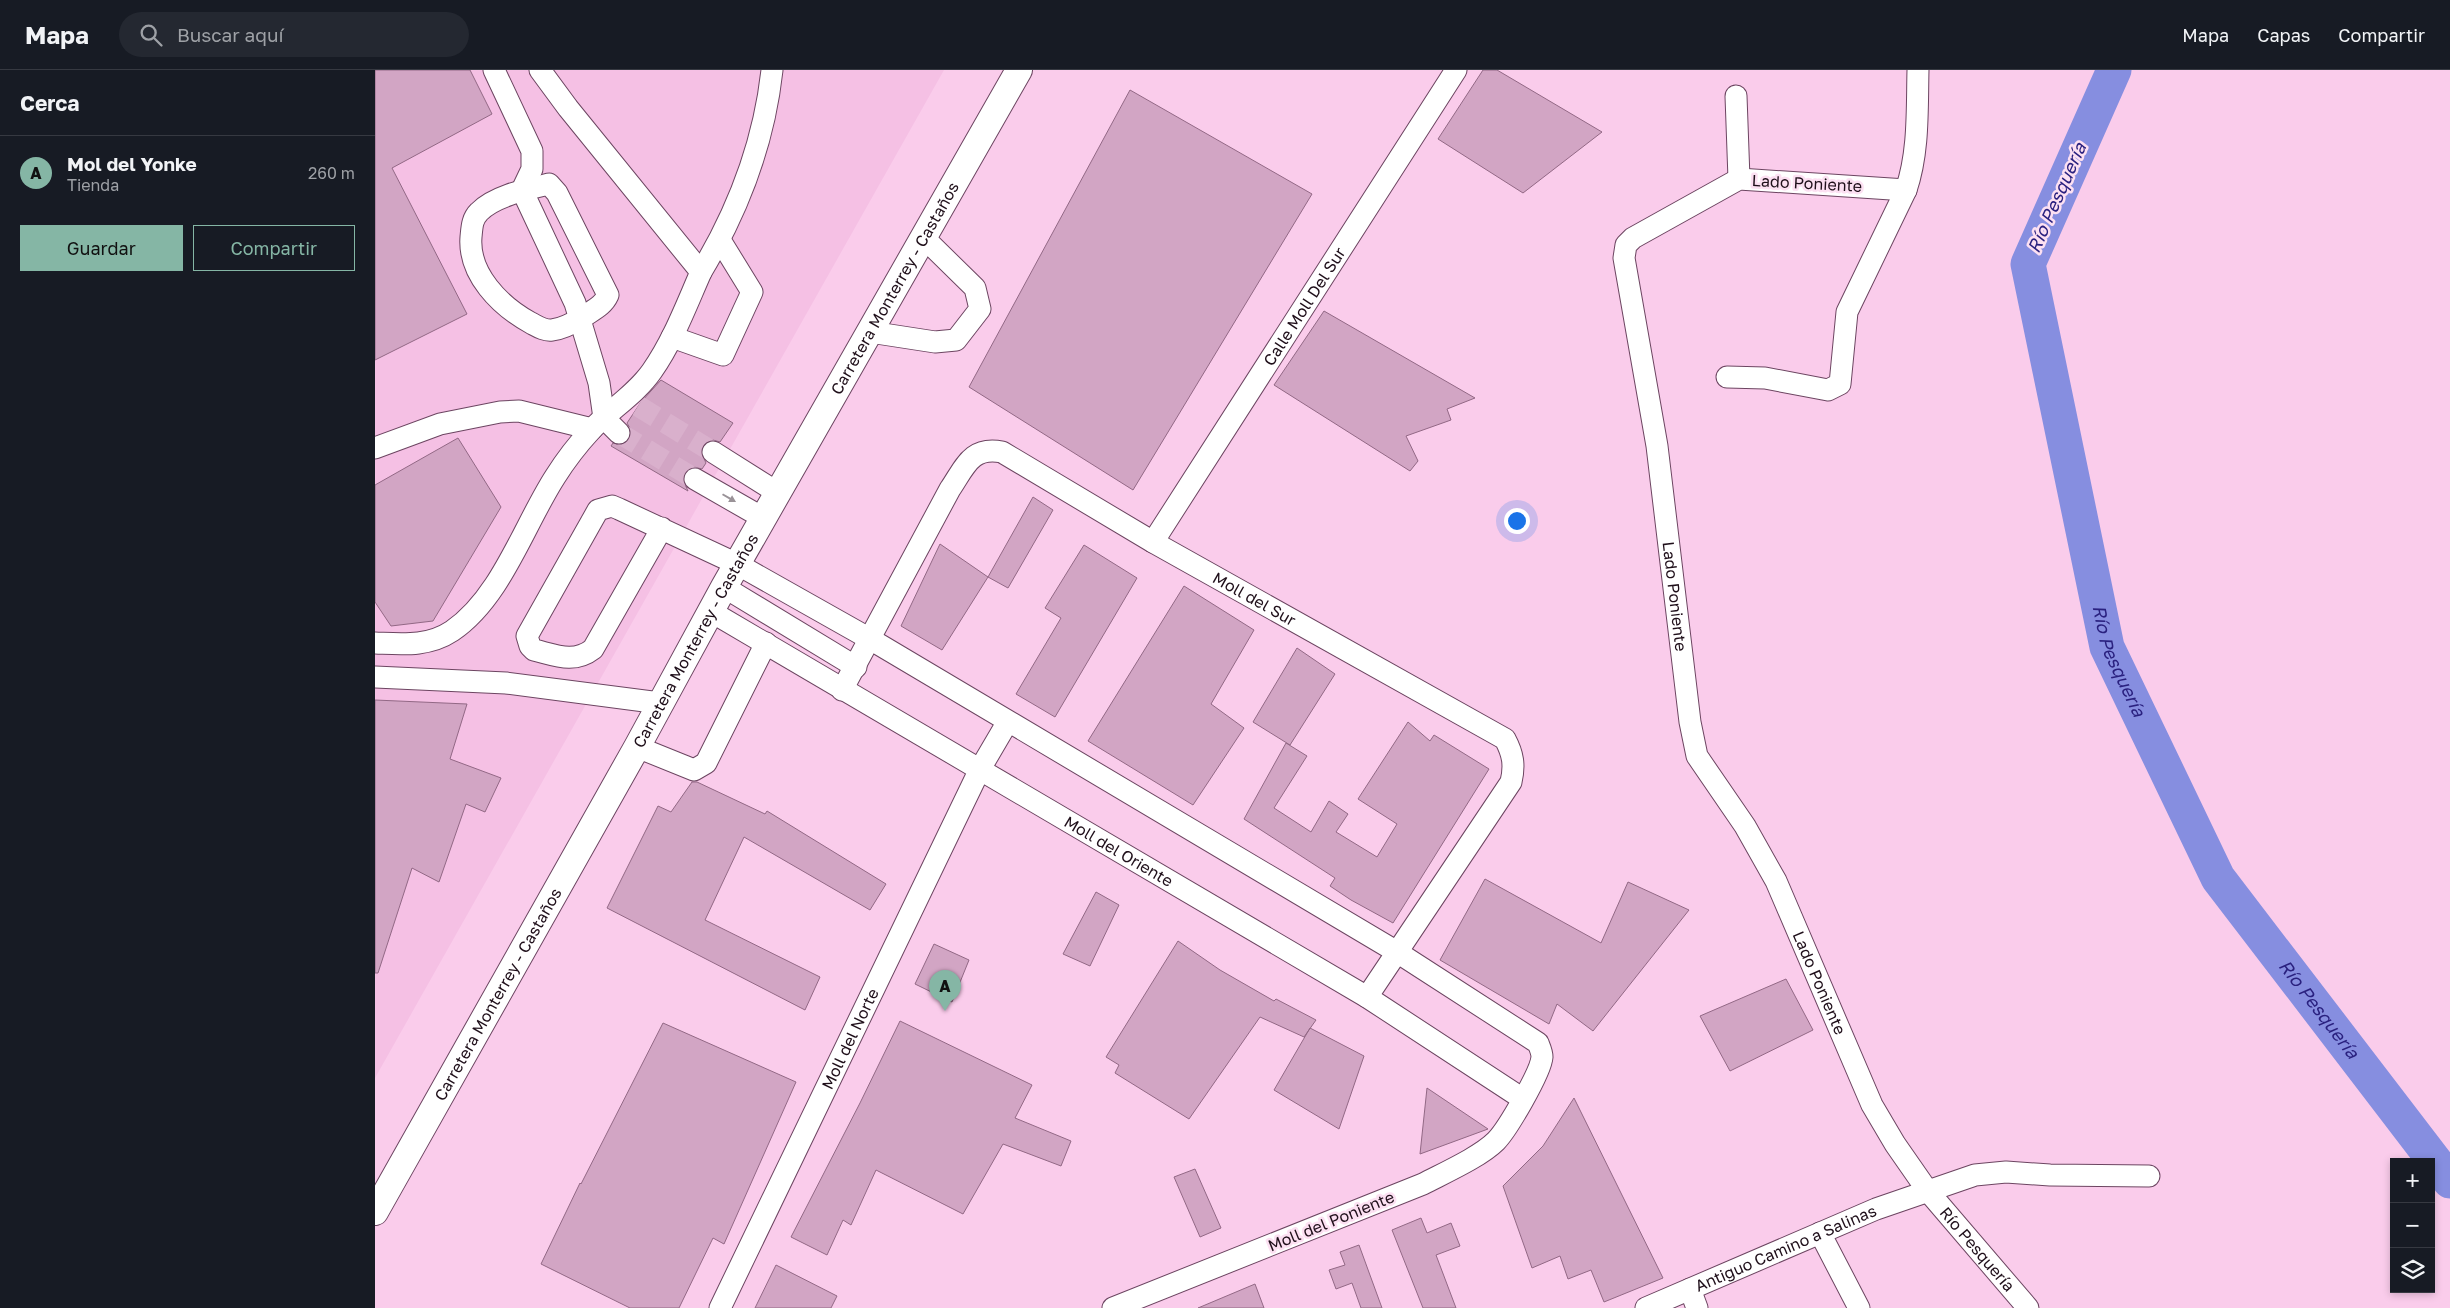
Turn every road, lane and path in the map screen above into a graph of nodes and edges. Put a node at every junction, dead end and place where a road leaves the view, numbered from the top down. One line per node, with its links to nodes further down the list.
1 (494, 70): 9 (street)
2 (540, 70): 13 (street)
3 (772, 70): 12 (street)
4 (1019, 70): 11 (main road, Carretera Monterrey - Castaños)
5 (1456, 70): 28 (street, Calle Moll Del Sur)
6 (1918, 70): 10 (street)
7 (1736, 96): 8 (street)
8 (1739, 179): 10 (street, Lado Poniente); 46 (street, Lado Poniente)
9 (523, 190): 14 (street); 14 (street); 14 (street)
10 (1906, 190): 17 (street)
11 (923, 237): 15 (main road, Carretera Monterrey - Castaños); 15 (street)
12 (720, 240): 13 (street); 16 (street)
13 (701, 272): 16 (street)
14 (579, 319): 18 (street)
15 (870, 332): 25 (main road, Carretera Monterrey - Castaños)
16 (672, 337): 19 (street)
17 (1727, 377)
18 (599, 383): 19 (street); 20 (street)
19 (633, 403): 20 (street)
20 (598, 424): 21 (street); 22 (street); 33 (street)
21 (619, 434)
22 (375, 448)
23 (713, 452): 25 (street)
24 (695, 479): 26 (street, one-way to 26)
25 (778, 493): 26 (main road, Carretera Monterrey - Castaños)
26 (763, 518): 29 (main road, Carretera Monterrey - Castaños)
27 (661, 528): 27 (street, Moll del Poniente); 29 (street, Moll del Poniente)
28 (1153, 542): 32 (street, Moll del Sur); 42 (street, Moll del Sur)
29 (737, 564): 30 (main road, Carretera Monterrey - Castaños); 32 (street, Moll del Poniente)
30 (724, 587): 31 (main road, Carretera Monterrey - Castaños); 35 (street)
31 (710, 611): 34 (street, Moll del Oriente); 38 (main road, Carretera Monterrey - Castaños)
32 (870, 639): 35 (street, Moll del Sur); 39 (street, Moll del Poniente)
33 (375, 643)
34 (765, 643): 37 (street, Moll del Oriente); 40 (street)
35 (855, 667): 37 (street, Moll del Sur)
36 (375, 677): 38 (street)
37 (842, 690): 41 (street, Moll del Oriente)
38 (660, 703): 40 (main road, Carretera Monterrey - Castaños)
39 (1007, 722): 41 (street, Moll del Norte); 42 (street, Moll del Poniente)
40 (637, 747): 47 (main road, Carretera Monterrey - Castaños)
41 (980, 769): 43 (street, Moll del Oriente); 50 (street, Moll del Norte)
42 (1397, 952): 43 (street, Moll del Sur); 44 (street, Moll del Poniente)
43 (1367, 997): 44 (street, Moll del Oriente)
44 (1523, 1099): 51 (street, Moll del Poniente)
45 (2149, 1176): 46 (street, Antiguo Camino a Salinas)
46 (1927, 1190): 48 (street, Antiguo Camino a Salinas); 54 (street, Río Pesquería)
47 (375, 1212)
48 (1820, 1233): 49 (street, Antiguo Camino a Salinas); 53 (street)
49 (1694, 1299): 52 (street, Antiguo Camino a Salinas)
50 (720, 1308)
51 (1113, 1308)
52 (1646, 1308)
53 (1859, 1308)
54 (2028, 1308)

